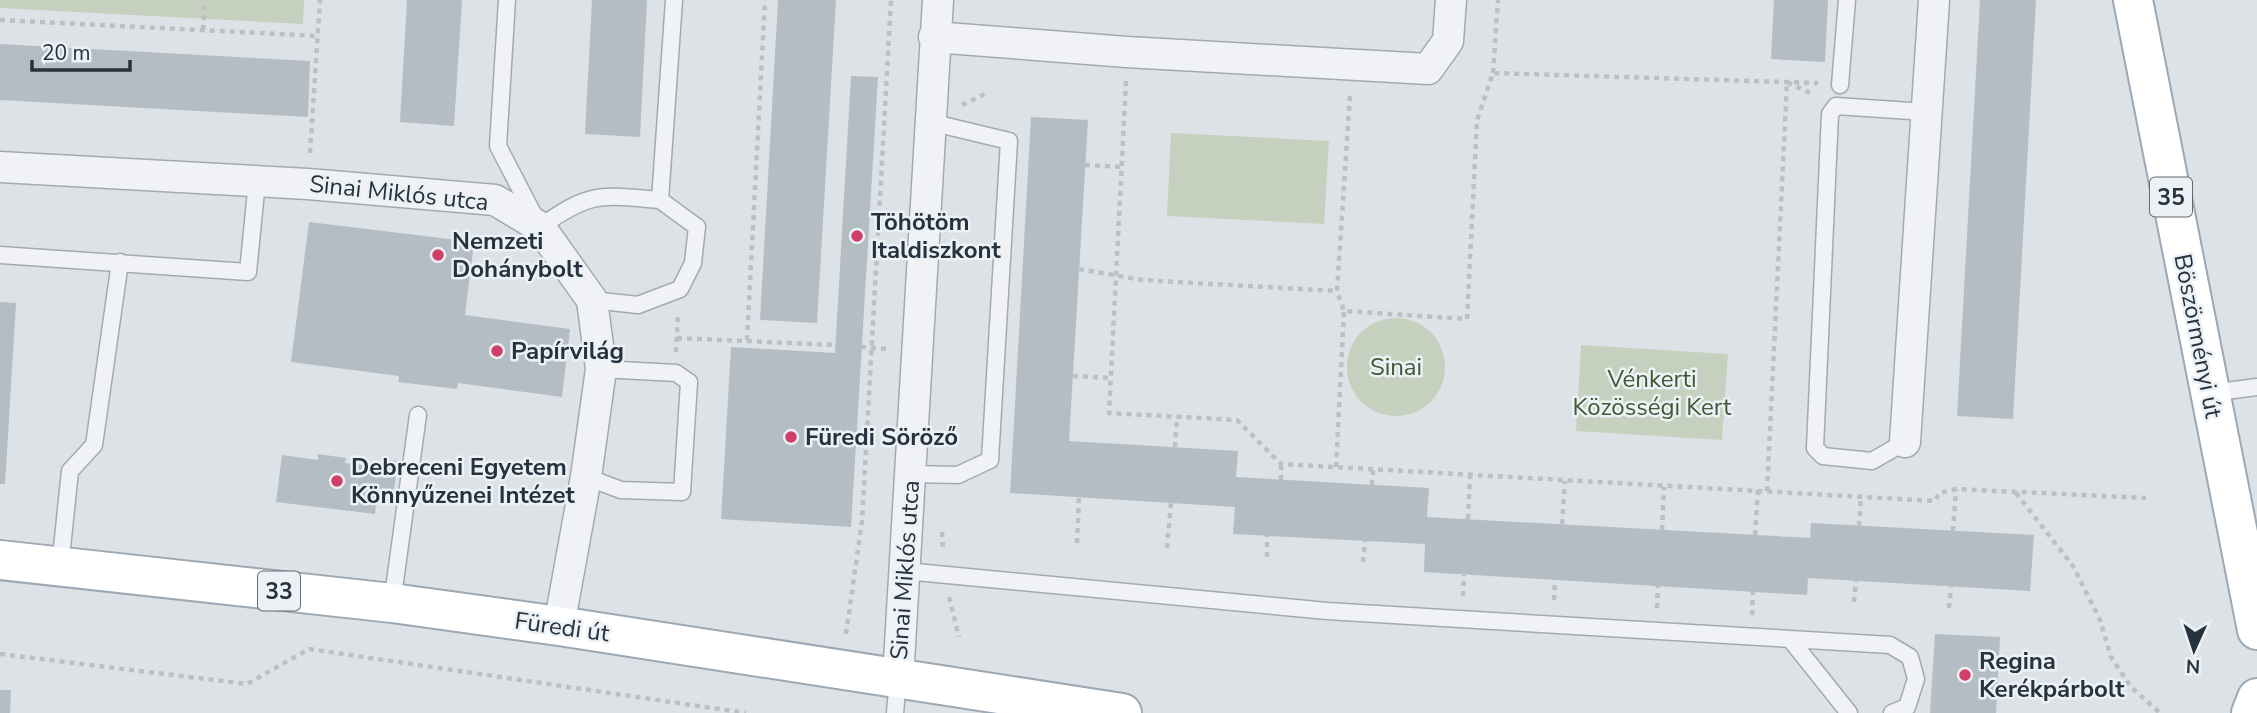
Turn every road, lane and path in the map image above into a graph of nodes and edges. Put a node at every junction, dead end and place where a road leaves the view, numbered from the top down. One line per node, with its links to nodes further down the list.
1 (205, 0): 14 (path)
2 (320, 0): 15 (path)
3 (507, 0): 32 (lane)
4 (674, 0): 31 (lane)
5 (765, 0): 42 (path)
6 (891, 0): 100 (path)
7 (938, 0): 16 (street, Sinai Miklós utca)
8 (1451, 0): 17 (street)
9 (1498, 0): 18 (path)
10 (1847, 0): 21 (lane)
11 (1934, 0): 23 (street)
12 (2133, 0): 49 (main road, Böszörményi út / 35)
13 (0, 20): 14 (path)
14 (203, 30): 15 (path)
15 (317, 36): 30 (path)
16 (934, 37): 17 (street); 25 (street, Sinai Miklós utca)
17 (1127, 52): 28 (path)
18 (1493, 72): 19 (path); 40 (path)
19 (1787, 82): 20 (path); 22 (path); 66 (path)
20 (1813, 83)
21 (1840, 85)
22 (1836, 106): 23 (lane); 52 (lane)
23 (1926, 111): 52 (street)
24 (1349, 112): 38 (path)
25 (930, 122): 57 (street, Sinai Miklós utca); 57 (lane)
26 (1085, 165): 28 (path)
27 (0, 167): 29 (street, Sinai Miklós utca)
28 (1122, 167): 36 (path)
29 (257, 181): 30 (street, Sinai Miklós utca); 34 (lane)
30 (308, 184): 32 (street, Sinai Miklós utca)
31 (660, 200): 32 (lane); 37 (lane)
32 (540, 226): 39 (street, Sinai Miklós utca)
33 (0, 255): 34 (lane)
34 (120, 262): 85 (lane)
35 (1079, 270): 36 (path)
36 (1117, 274): 38 (path); 47 (path)
37 (680, 289): 39 (lane); 41 (path)
38 (1337, 291): 40 (path)
39 (592, 300): 44 (street, Sinai Miklós utca)
40 (1344, 310): 55 (path)
41 (677, 338): 42 (path); 45 (path)
42 (747, 340): 43 (path)
43 (835, 345)
44 (601, 369): 45 (lane); 59 (street, Sinai Miklós utca)
45 (676, 373): 59 (lane)
46 (1073, 376): 47 (path)
47 (1111, 378): 51 (path)
48 (2257, 387): 49 (lane)
49 (2208, 393): 102 (main road, Böszörményi út / 35)
50 (418, 415): 95 (lane)
51 (1177, 416): 53 (path); 54 (path)
52 (1905, 442)
53 (1175, 447)
54 (1281, 464): 55 (path); 60 (path)
55 (1336, 467): 56 (path)
56 (1373, 470): 58 (path); 62 (path)
57 (911, 474): 86 (street, Sinai Miklós utca)
58 (1470, 476): 61 (path); 72 (path)
59 (586, 477): 101 (street, Sinai Miklós utca)
60 (1280, 480)
61 (1566, 481): 63 (path); 73 (path)
62 (1372, 485)
63 (1664, 487): 64 (path); 75 (path)
64 (1758, 489): 66 (path); 77 (path)
65 (1956, 489): 67 (path); 68 (path); 76 (path)
66 (1767, 491): 68 (path)
67 (2016, 492): 70 (path); 111 (path)
68 (1861, 496): 74 (path)
69 (1079, 497): 80 (path)
70 (2146, 498)
71 (1171, 503): 81 (path)
72 (1468, 519)
73 (1562, 524)
74 (1859, 526)
75 (1662, 530)
76 (1953, 531)
77 (1755, 535)
78 (1267, 536): 82 (path)
79 (1365, 541): 84 (path)
80 (1077, 543)
81 (1167, 548)
82 (1266, 557)
83 (0, 559): 85 (main road, Füredi út / 33)
84 (1363, 562)
85 (60, 567): 95 (main road, Füredi út / 33)
86 (905, 571): 103 (lane); 105 (street, Sinai Miklós utca)
87 (1464, 575): 93 (path)
88 (1556, 580): 96 (path)
89 (1856, 581): 94 (path)
90 (1658, 586): 98 (path)
91 (1951, 587): 97 (path)
92 (1753, 591): 99 (path)
93 (1462, 600)
94 (1854, 602)
95 (392, 603): 101 (main road, Füredi út / 33)
96 (1553, 605)
97 (1950, 608)
98 (1657, 612)
99 (1752, 619)
100 (848, 620)
101 (559, 626): 105 (main road, Füredi út / 33)
102 (2257, 630)
103 (1790, 639): 109 (lane); 110 (lane)
104 (0, 654): 107 (path)
105 (897, 696): 108 (main road, Füredi út / 33)
106 (2257, 698): 112 (main road)
107 (746, 713)
108 (1122, 713)
109 (1849, 713)
110 (1892, 713)
111 (2160, 713)
112 (2251, 713)

